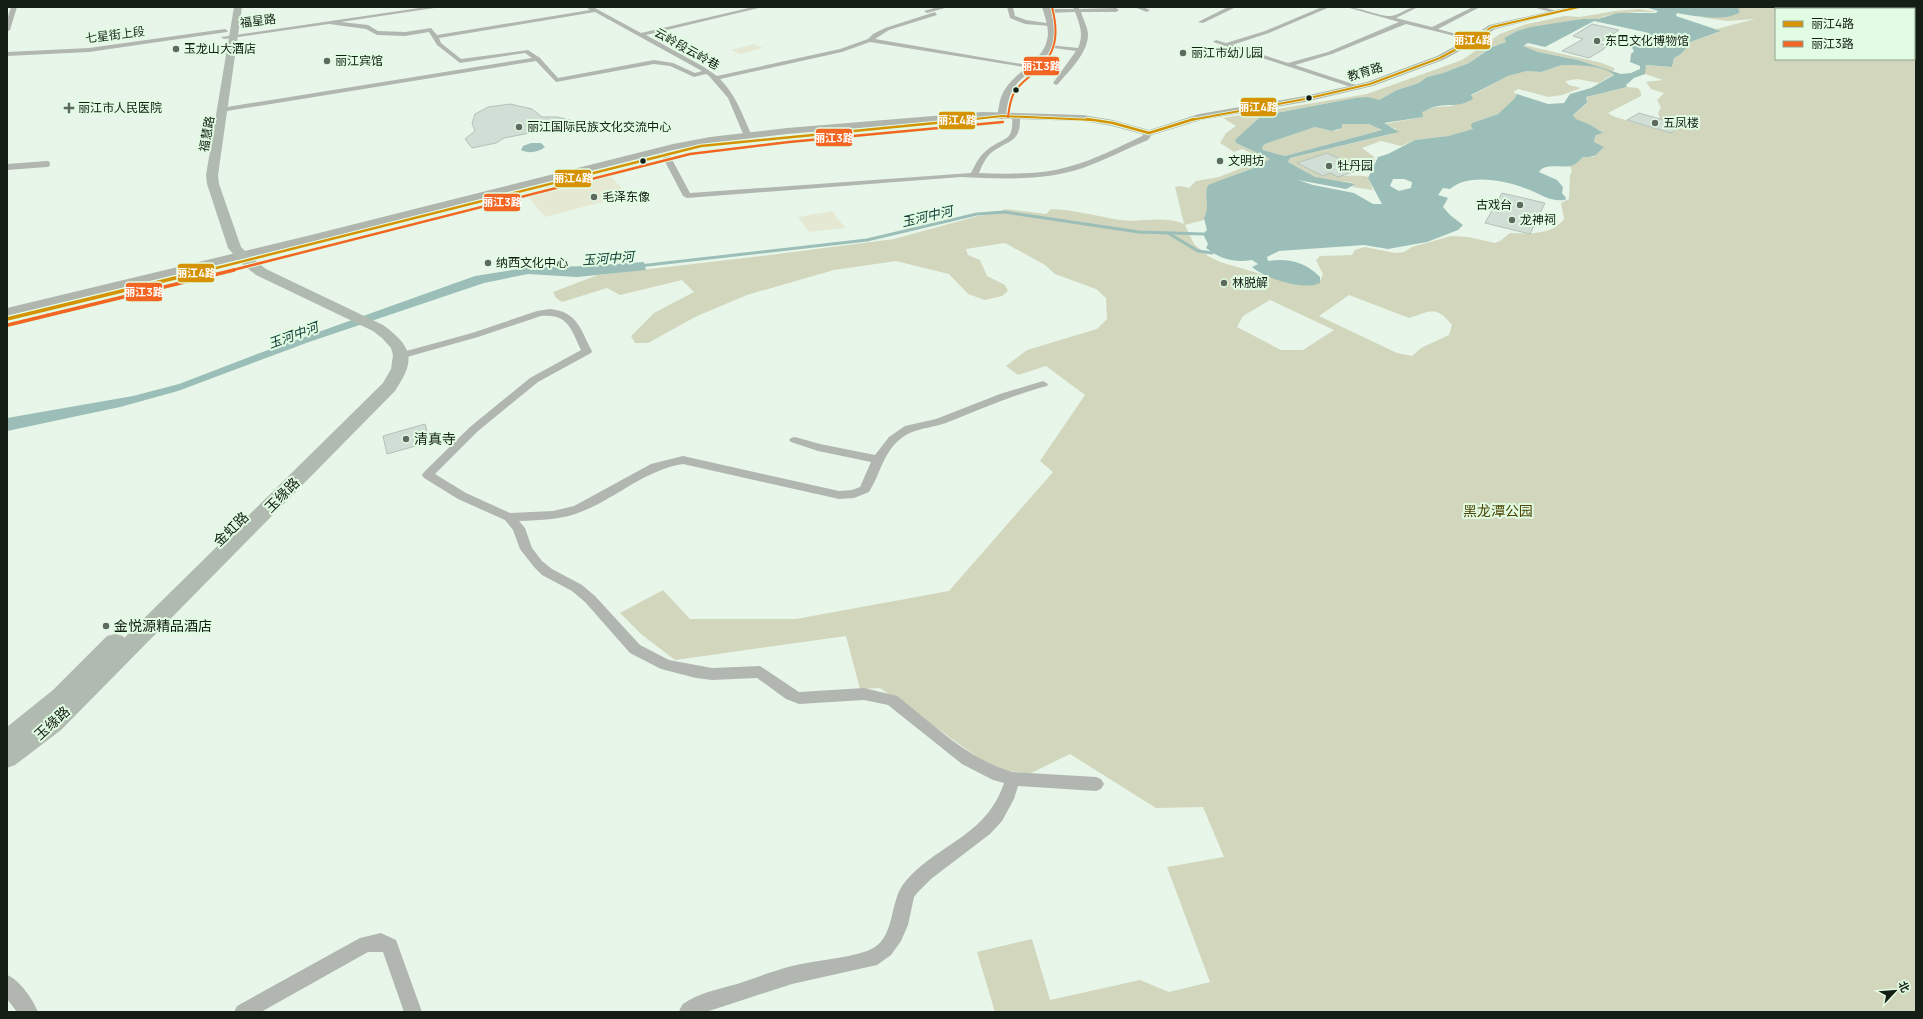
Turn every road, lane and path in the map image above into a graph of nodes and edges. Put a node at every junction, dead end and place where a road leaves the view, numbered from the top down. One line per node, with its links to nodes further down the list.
1 (14, 7): 31 (street)
2 (230, 7): 32 (main road, 福慧路)
3 (238, 7): 32 (main road, 福慧路)
4 (422, 7): 32 (street, 福星路)
5 (438, 7): 28 (street, 福星路)
6 (760, 7): 33 (street)
7 (946, 7): 35 (street)
8 (1010, 7): 29 (street)
9 (1137, 7): 22 (street)
10 (1234, 7): 27 (street)
11 (1327, 7): 38 (street)
12 (1349, 7): 23 (street)
13 (1377, 7): 23 (street)
14 (1415, 7): 25 (street)
15 (1477, 7): 30 (street)
16 (1536, 7): 24 (street)
17 (1579, 7): 24 (main road, 教育路)
18 (591, 9): 33 (street, 云岭段云岭巷); 34 (street)
19 (1046, 9): 20 (street); 29 (street)
20 (1077, 9): 21 (street); 40 (street)
21 (1116, 10)
22 (1147, 10)
23 (1368, 12): 25 (street)
24 (1557, 12): 36 (main road, 教育路)
25 (1392, 18): 26 (street)
26 (1403, 21): 30 (street); 43 (street)
27 (1201, 22)
28 (331, 23): 32 (street, 福星路); 34 (street)
29 (1050, 24): 39 (street)
30 (1433, 29): 36 (street)
31 (7, 30)
32 (228, 34): 41 (street, 七星街上段); 49 (main road, 福慧路); 58 (main road, 福慧路)
33 (639, 35): 45 (street, 云岭段云岭巷)
34 (435, 37): 42 (street)
35 (870, 40): 44 (street); 46 (street)
36 (1474, 40): 48 (main road, 教育路)
37 (1216, 42): 38 (street)
38 (1227, 46): 43 (street)
39 (1049, 47): 40 (street); 44 (street)
40 (1080, 50): 47 (street)
41 (7, 54)
42 (538, 59): 45 (street); 49 (street)
43 (1288, 64): 48 (street)
44 (1030, 66): 50 (street)
45 (708, 72): 46 (street, 云岭段云岭巷)
46 (716, 78): 53 (street, 云岭段云岭巷)
47 (1056, 83)
48 (1357, 87): 52 (main road, 教育路)
49 (221, 110): 59 (main road, 福慧路)
50 (1002, 116): 51 (main road); 53 (main road); 54 (main road)
51 (1016, 116): 52 (main road); 57 (street)
52 (1149, 133): 57 (street)
53 (748, 136): 59 (main road)
54 (665, 154): 57 (street); 59 (main road)
55 (47, 164): 56 (street)
56 (7, 166)
57 (974, 176)
58 (209, 208)
59 (234, 258): 60 (main road); 61 (main road); 62 (main road, 金虹路)
60 (7, 312)
61 (7, 319)
62 (381, 336): 63 (main road); 68 (main road, 金虹路)
63 (403, 355): 67 (street); 69 (main road, 玉缘路)
64 (1043, 384): 66 (street)
65 (795, 440): 66 (street)
66 (876, 459): 67 (street)
67 (509, 517): 70 (street)
68 (7, 741)
69 (7, 758)
70 (1013, 779): 71 (street); 76 (street)
71 (1096, 784)
72 (7, 984): 73 (street)
73 (29, 1012)
74 (243, 1012): 75 (street)
75 (413, 1012)
76 (688, 1012)

